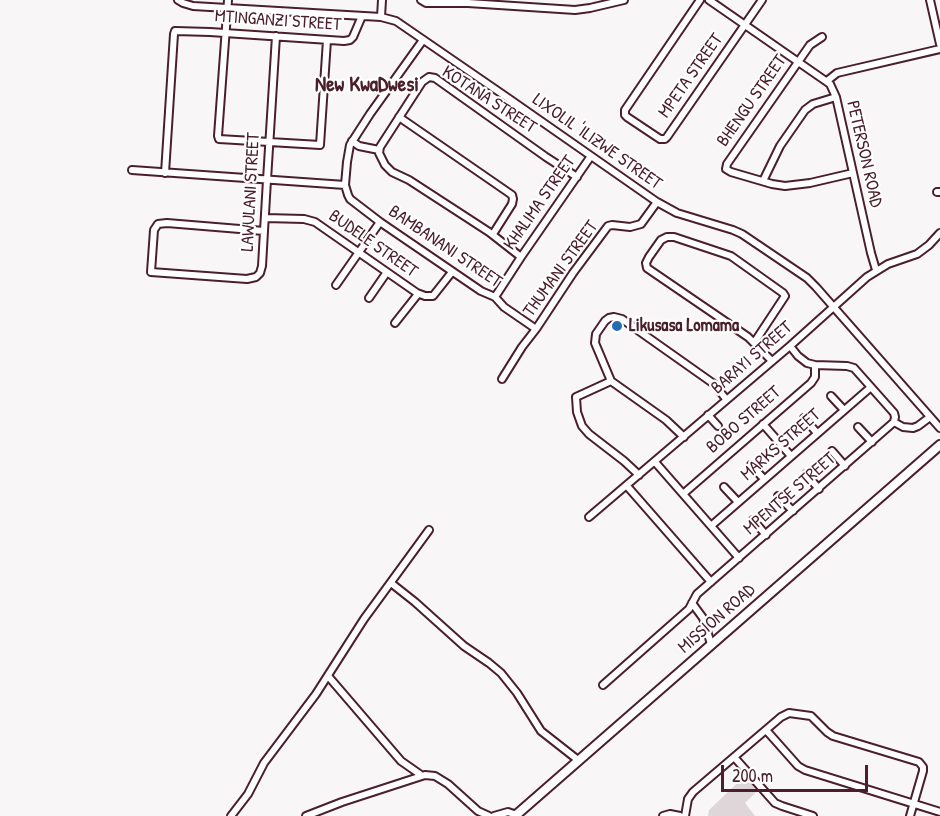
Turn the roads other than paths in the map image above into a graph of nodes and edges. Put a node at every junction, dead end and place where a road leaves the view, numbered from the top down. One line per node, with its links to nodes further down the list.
1 (178, 0): 11 (street, LIXOLIL 'ILIZWE STREET)
2 (228, 0): 11 (street)
3 (382, 0): 13 (street)
4 (421, 0): 10 (street)
5 (624, 0): 10 (street)
6 (700, 0): 14 (street, MPETA STREET)
7 (709, 0): 14 (street, PETERSON ROAD)
8 (762, 0): 14 (street)
9 (930, 0): 20 (street)
10 (602, 3)
11 (228, 8): 12 (street, LIXOLIL 'ILIZWE STREET); 15 (street)
12 (362, 16): 13 (street, LIXOLIL 'ILIZWE STREET); 18 (street, MTINGANZI STREET)
13 (381, 17): 19 (street, LIXOLIL 'ILIZWE STREET)
14 (745, 24): 22 (street, PETERSON ROAD)
15 (225, 33): 16 (street, MTINGANZI STREET); 27 (street); 31 (street, MTINGANZI STREET)
16 (276, 36): 18 (street, MTINGANZI STREET); 27 (street, LAWULANI STREET)
17 (822, 37): 22 (street, BHENGU STREET)
18 (327, 40): 27 (street)
19 (423, 40): 26 (street); 29 (street, LIXOLIL 'ILIZWE STREET)
20 (940, 44)
21 (940, 49): 23 (street)
22 (798, 62): 23 (street, PETERSON ROAD); 35 (street, BHENGU STREET)
23 (827, 81): 24 (street, PETERSON ROAD)
24 (836, 98): 32 (street, PETERSON ROAD); 35 (street)
25 (399, 117): 28 (street, KOTANA STREET); 33 (street, KOTANA STREET); 42 (street)
26 (352, 141): 28 (street); 36 (street)
27 (269, 142): 34 (street, LAWULANI STREET)
28 (379, 150): 42 (street)
29 (591, 156): 33 (street, KHALIMA STREET); 37 (street, LIXOLIL 'ILIZWE STREET)
30 (132, 170): 31 (street)
31 (165, 173): 34 (street)
32 (853, 173): 35 (street, BHENGU STREET); 45 (street, PETERSON ROAD)
33 (577, 177): 44 (street, KHALIMA STREET)
34 (267, 180): 36 (street); 38 (street, LAWULANI STREET)
35 (763, 181)
36 (345, 185): 39 (street, BAMBANANI STREET)
37 (657, 202): 52 (street, LIXOLIL 'ILIZWE STREET); 54 (street, THUMANI STREET)
38 (265, 218): 40 (street, LAWULANI STREET); 43 (street, BUDELE STREET)
39 (380, 222): 43 (street); 47 (street, BAMBANANI STREET)
40 (264, 231): 40 (street, LAWULANI STREET)
41 (940, 233): 45 (street, BARAYI STREET)
42 (492, 234): 44 (street)
43 (359, 253): 46 (street, BUDELE STREET); 48 (street)
44 (521, 257): 51 (street, KHALIMA STREET)
45 (876, 270): 52 (street, BARAYI STREET)
46 (387, 272): 49 (street, BUDELE STREET); 50 (street)
47 (452, 272): 49 (street, BUDELE STREET); 51 (street, BAMBANANI STREET)
48 (336, 285)
49 (418, 294): 53 (street)
50 (369, 297)
51 (495, 297): 54 (street, BAMBANANI STREET)
52 (833, 306): 56 (street, BARAYI STREET); 66 (street, LIXOLIL 'ILIZWE STREET)
53 (394, 323)
54 (536, 329): 59 (street, THUMANI STREET)
55 (754, 343): 55 (street); 57 (street)
56 (790, 346): 57 (street, BARAYI STREET); 58 (street)
57 (772, 361): 63 (street, BARAYI STREET)
58 (815, 365): 61 (street); 69 (street, BOBO STREET)
59 (502, 379)
60 (611, 381): 63 (street); 74 (street); 83 (street)
61 (872, 387): 64 (street, MARKS STREET); 68 (street)
62 (831, 396): 64 (street)
63 (726, 399): 65 (street, BARAYI STREET)
64 (844, 410): 73 (street, MARKS STREET)
65 (708, 415): 70 (street); 74 (street, BARAYI STREET)
66 (930, 417): 68 (street); 72 (street, LIXOLIL 'ILIZWE STREET)
67 (804, 418): 73 (street)
68 (894, 422): 75 (street, MPENTSE STREET)
69 (763, 424): 78 (street); 88 (street, BOBO STREET)
70 (718, 426)
71 (858, 427): 75 (street)
72 (940, 428)
73 (817, 433): 78 (street, MARKS STREET)
74 (684, 437): 79 (street, BARAYI STREET)
75 (872, 442): 81 (street, MPENTSE STREET)
76 (940, 445): 101 (street, MISSION ROAD)
77 (832, 451): 81 (street)
78 (791, 456): 84 (street, MARKS STREET)
79 (655, 462): 83 (street, BARAYI STREET); 88 (street)
80 (751, 465): 84 (street)
81 (845, 466): 87 (street, MPENTSE STREET)
82 (806, 474): 87 (street)
83 (639, 475): 85 (street, BARAYI STREET)
84 (764, 479): 90 (street, MARKS STREET)
85 (627, 486): 92 (street, BARAYI STREET); 98 (street)
86 (724, 487): 90 (street)
87 (819, 489): 91 (street, MPENTSE STREET)
88 (683, 494): 94 (street)
89 (778, 496): 91 (street)
90 (738, 502): 94 (street, MARKS STREET)
91 (793, 512): 96 (street, MPENTSE STREET)
92 (589, 518)
93 (753, 520): 96 (street)
94 (711, 526): 97 (street)
95 (429, 530): 99 (street)
96 (766, 534): 97 (street, MPENTSE STREET)
97 (739, 558): 98 (street, MPENTSE STREET)
98 (711, 582): 100 (street, MPENTSE STREET)
99 (391, 583): 102 (street); 106 (street)
100 (692, 603): 101 (street); 103 (street, MPENTSE STREET)
101 (711, 645): 106 (street, MISSION ROAD)
102 (328, 676): 107 (street); 110 (street)
103 (603, 685)
104 (766, 729): 105 (street); 108 (street); 108 (street)
105 (734, 757): 116 (street); 117 (street)
106 (578, 760): 114 (street, MISSION ROAD)
107 (421, 775): 111 (street); 112 (street)
108 (914, 804): 109 (street); 118 (street)
109 (940, 812)
110 (231, 816)
111 (306, 816)
112 (489, 816)
113 (494, 816): 114 (street)
114 (516, 816)
115 (663, 816): 116 (street)
116 (682, 816)
117 (813, 816)
118 (910, 816)

